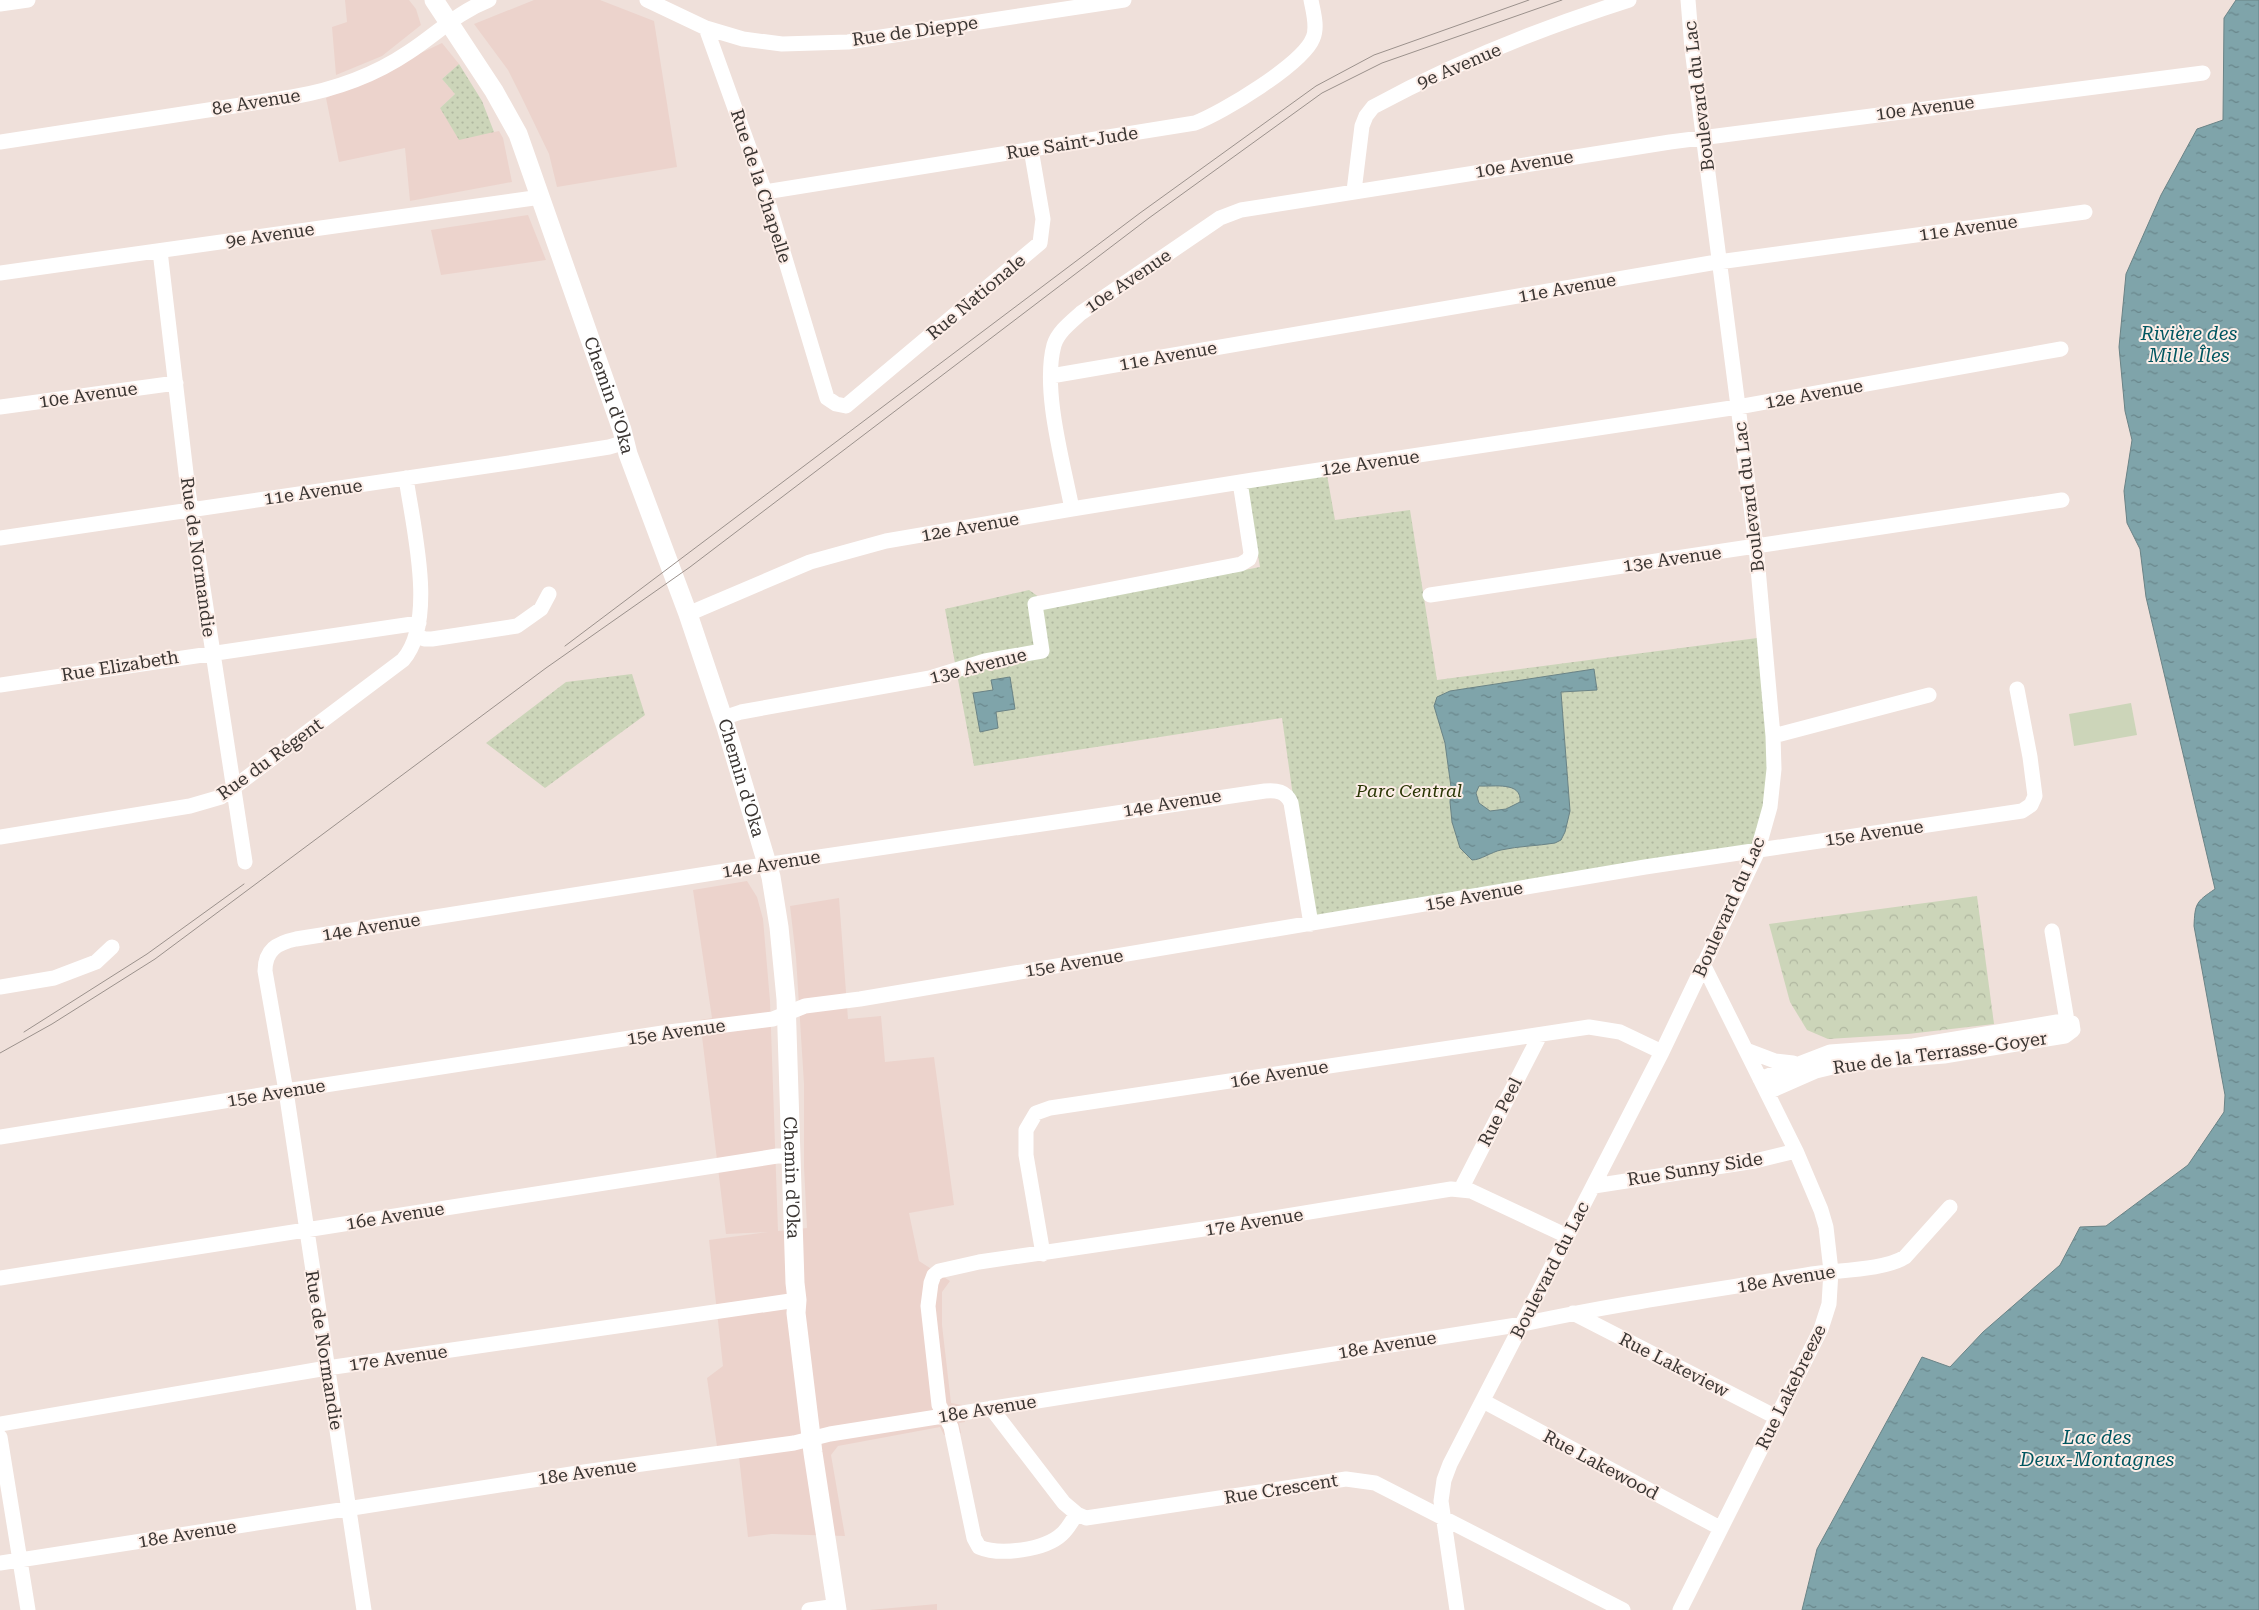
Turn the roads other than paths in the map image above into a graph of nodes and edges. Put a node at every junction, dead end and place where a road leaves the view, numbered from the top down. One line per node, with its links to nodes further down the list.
1 (28, 0): 9 (street)
2 (434, 0): 10 (main road, Chemin d'Oka)
3 (490, 0): 10 (street, 8e Avenue)
4 (647, 0): 11 (street)
5 (1124, 0): 11 (street, Rue de Dieppe)
6 (1311, 0): 15 (street, Rue Saint-Jude)
7 (1629, 0): 16 (street, 9e Avenue)
8 (1689, 3): 13 (street, Boulevard du Lac)
9 (0, 4)
10 (448, 22): 14 (street, 8e Avenue); 18 (main road, Chemin d'Oka)
11 (706, 28): 17 (street, Rue de la Chapelle)
12 (2203, 73): 13 (street, 10e Avenue)
13 (1705, 137): 16 (street, 10e Avenue); 21 (street, Boulevard du Lac)
14 (0, 142)
15 (1031, 150): 17 (street, Rue Saint-Jude); 26 (street, Rue Nationale)
16 (1354, 191): 24 (street, 10e Avenue)
17 (765, 192): 26 (street, Rue de la Chapelle)
18 (540, 197): 20 (street, 9e Avenue); 29 (main road, Chemin d'Oka)
19 (2085, 212): 21 (street, 11e Avenue)
20 (160, 251): 22 (street, 9e Avenue); 25 (street, Rue de Normandie)
21 (1719, 262): 24 (street, 11e Avenue); 28 (street, Boulevard du Lac)
22 (0, 273)
23 (2061, 350): 28 (street, 12e Avenue)
24 (1051, 376): 33 (street, 10e Avenue)
25 (176, 383): 27 (street, 10e Avenue); 34 (street, Rue de Normandie)
26 (836, 404)
27 (0, 407)
28 (1738, 407): 31 (street, 12e Avenue); 36 (street, Boulevard du Lac)
29 (626, 442): 30 (street, 11e Avenue); 39 (main road, Chemin d'Oka)
30 (406, 478): 34 (street, 11e Avenue); 40 (street, Rue du Régent)
31 (1240, 482): 33 (street, 12e Avenue); 45 (street, 13e Avenue)
32 (2062, 500): 36 (street, 13e Avenue)
33 (1072, 508): 39 (street, 12e Avenue)
34 (192, 509): 35 (street, 11e Avenue); 41 (street, Rue de Normandie)
35 (0, 538)
36 (1756, 546): 38 (street, 13e Avenue); 46 (street, Boulevard du Lac)
37 (549, 594): 40 (street)
38 (1430, 595)
39 (688, 614): 45 (main road, Chemin d'Oka)
40 (418, 628): 41 (street, Rue Elizabeth); 47 (street, Rue du Régent)
41 (212, 652): 42 (street, Rue Elizabeth); 47 (street, Rue de Normandie)
42 (0, 685)
43 (2017, 689): 49 (street, 15e Avenue)
44 (1929, 696): 46 (street)
45 (723, 718): 51 (main road, Chemin d'Oka)
46 (1773, 736): 49 (street, Boulevard du Lac)
47 (234, 786): 48 (street, Rue du Régent); 50 (street, Rue de Normandie)
48 (0, 837)
49 (1758, 850): 52 (street, 15e Avenue); 55 (street, Boulevard du Lac)
50 (245, 862)
51 (767, 865): 52 (street, 14e Avenue); 57 (main road, Chemin d'Oka); 64 (street, 14e Avenue)
52 (1312, 924): 57 (street, 15e Avenue)
53 (2052, 931): 58 (street, Rue de la Terrasse-Goyer)
54 (112, 947): 56 (street)
55 (1703, 964): 60 (street, Rue Lakebreeze); 61 (street, Boulevard du Lac)
56 (0, 987)
57 (786, 1013): 64 (street, 15e Avenue); 68 (main road, Chemin d'Oka)
58 (2068, 1021): 62 (street, Rue de la Terrasse-Goyer); 65 (street, Rue de la Terrasse-Goyer)
59 (1540, 1035): 61 (street, 16e Avenue); 70 (street, Rue Peel); 74 (street, 16e Avenue)
60 (1746, 1050): 62 (street, Rue de la Terrasse-Goyer); 63 (street, Rue Lakebreeze)
61 (1662, 1052): 69 (street, Boulevard du Lac)
62 (1795, 1063): 63 (street, Rue de la Terrasse-Goyer)
63 (1760, 1078): 65 (street, Rue Lakebreeze)
64 (286, 1091): 66 (street, 15e Avenue); 72 (street, Rue de Normandie)
65 (1768, 1092): 67 (street, Rue Lakebreeze)
66 (0, 1137)
67 (1796, 1151): 69 (street, Rue Sunny Side); 75 (street, Rue Lakebreeze)
68 (790, 1156): 72 (street, 16e Avenue); 77 (main road, Chemin d'Oka)
69 (1594, 1186): 73 (street, Boulevard du Lac)
70 (1460, 1189): 73 (street, 17e Avenue); 74 (street, 17e Avenue)
71 (1950, 1207): 75 (street, 18e Avenue)
72 (306, 1230): 76 (street, 16e Avenue); 80 (street, Rue de Normandie)
73 (1567, 1236): 79 (street, Boulevard du Lac)
74 (1044, 1254): 83 (street, 17e Avenue)
75 (1831, 1271): 78 (street, 18e Avenue); 84 (street, Rue Lakebreeze)
76 (0, 1278)
77 (797, 1300): 80 (street, 17e Avenue); 87 (main road, Chemin d'Oka)
78 (1572, 1313): 79 (street, 18e Avenue); 84 (street, Rue Lakeview)
79 (1523, 1324): 81 (street, Boulevard du Lac); 82 (street, 18e Avenue)
80 (327, 1368): 85 (street, 17e Avenue); 88 (street, Rue de Normandie)
81 (1483, 1402): 90 (street, Boulevard du Lac); 91 (street, Rue Lakewood)
82 (991, 1408): 83 (street, 18e Avenue); 89 (street)
83 (945, 1417): 87 (street, 18e Avenue); 89 (street)
84 (1776, 1417): 91 (street, Rue Lakebreeze)
85 (0, 1424)
86 (0, 1437): 92 (street)
87 (811, 1438): 88 (street, 18e Avenue); 94 (main road, Chemin d'Oka)
88 (349, 1509): 92 (street, 18e Avenue); 96 (street, Rue de Normandie)
89 (1077, 1514): 90 (street, Rue Crescent)
90 (1444, 1519): 98 (street, Boulevard du Lac); 99 (street, Rue Crescent)
91 (1720, 1528): 100 (street, Rue Lakebreeze)
92 (20, 1560): 93 (street, 18e Avenue); 95 (street)
93 (0, 1563)
94 (837, 1608): 97 (street)
95 (28, 1610)
96 (364, 1610)
97 (809, 1610)
98 (1457, 1610)
99 (1623, 1610)
100 (1680, 1610)

